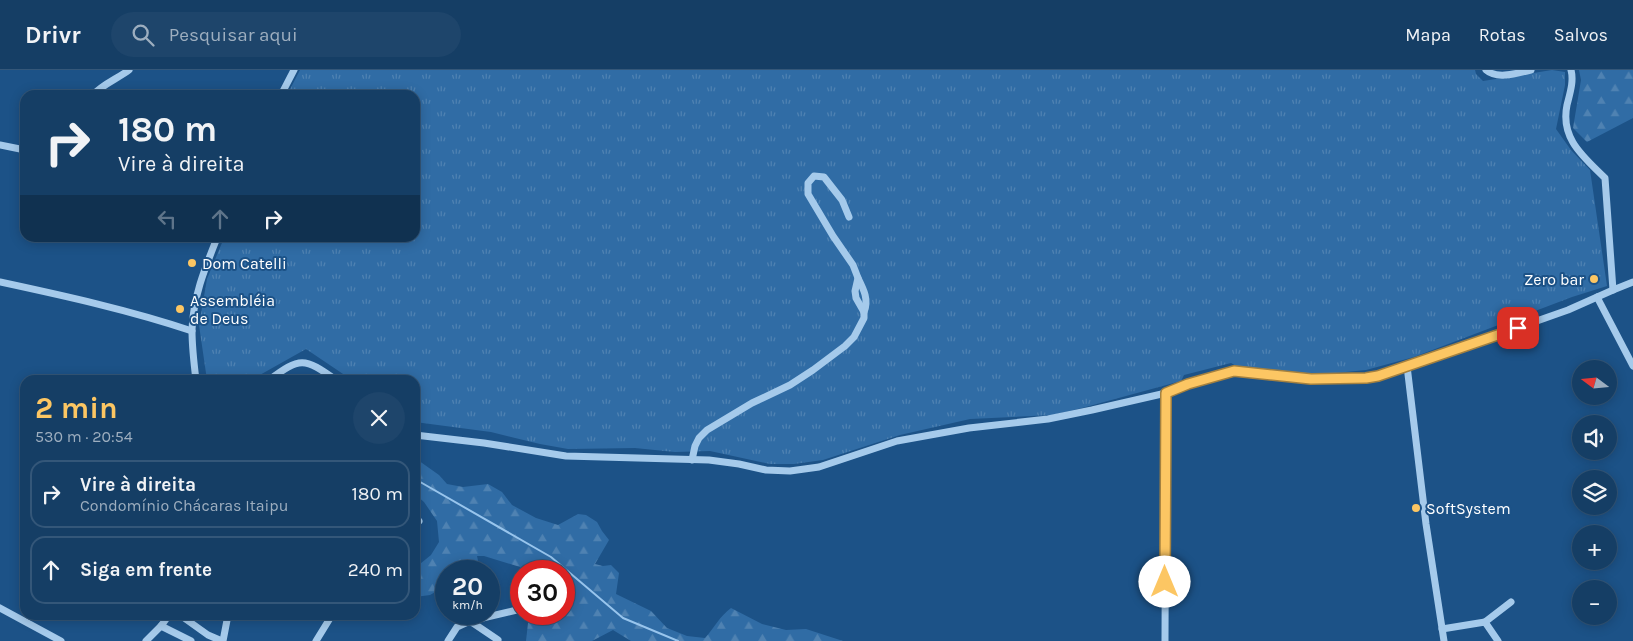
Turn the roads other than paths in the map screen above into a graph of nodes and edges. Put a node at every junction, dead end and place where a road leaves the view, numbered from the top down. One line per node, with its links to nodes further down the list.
1 (128, 70): 6 (street)
2 (294, 70): 7 (street)
3 (1486, 70): 4 (street)
4 (1531, 70)
5 (1571, 70): 14 (street)
6 (98, 90)
7 (284, 90)
8 (0, 145): 9 (street)
9 (20, 149)
10 (849, 217): 24 (street)
11 (214, 242): 16 (street)
12 (0, 282): 16 (street)
13 (1633, 282): 14 (street)
14 (1612, 290): 15 (street)
15 (1595, 298): 17 (street); 18 (street)
16 (192, 331): 19 (street)
17 (1407, 366): 22 (street); 37 (street)
18 (1633, 366)
19 (196, 375)
20 (276, 375): 21 (street)
21 (329, 375)
22 (1166, 393): 24 (street); 45 (street)
23 (420, 436): 24 (street)
24 (692, 460)
25 (1511, 602): 33 (street)
26 (0, 608): 27 (street)
27 (20, 619)
28 (22, 620): 39 (street)
29 (165, 620): 36 (street)
30 (187, 620): 42 (street)
31 (227, 620): 42 (street)
32 (329, 620): 43 (street)
33 (1485, 622): 37 (street); 47 (street)
34 (461, 625): 44 (street)
35 (476, 625): 38 (street)
36 (161, 626): 40 (street); 41 (street)
37 (1442, 629): 46 (street)
38 (498, 640)
39 (61, 641)
40 (146, 641)
41 (191, 641)
42 (223, 641)
43 (316, 641)
44 (448, 641)
45 (1165, 641)
46 (1444, 641)
47 (1498, 641)

